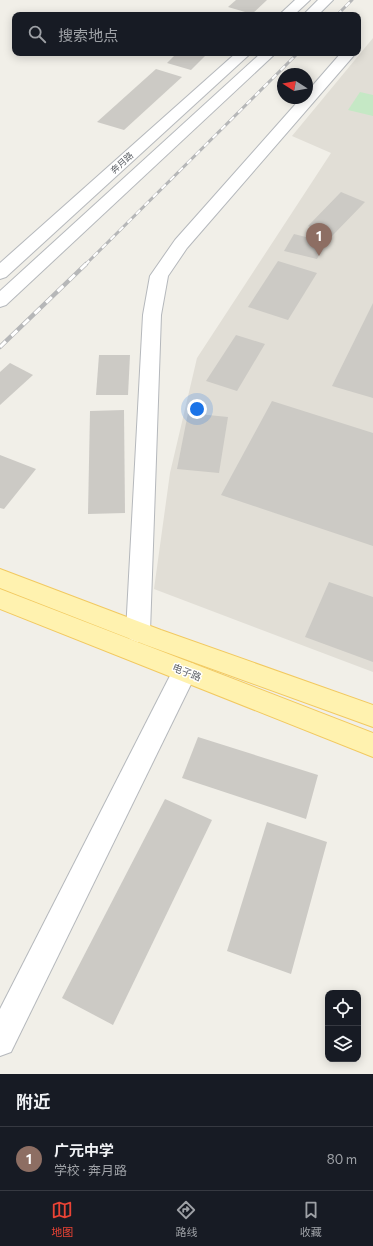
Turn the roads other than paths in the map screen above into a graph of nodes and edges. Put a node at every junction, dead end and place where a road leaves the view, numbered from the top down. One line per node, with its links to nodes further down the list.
1 (303, 0): 3 (street)
2 (326, 0): 4 (street)
3 (289, 12)
4 (313, 12)
5 (241, 56): 8 (street, 奔月路)
6 (266, 56): 9 (street)
7 (346, 56): 12 (street)
8 (0, 273)
9 (0, 301)
10 (0, 578): 12 (main road, 电子路)
11 (0, 600): 13 (main road, 电子路)
12 (138, 632): 14 (main road, 电子路)
13 (185, 672): 15 (main road, 电子路); 16 (street)
14 (373, 716)
15 (373, 745)
16 (0, 1041)

